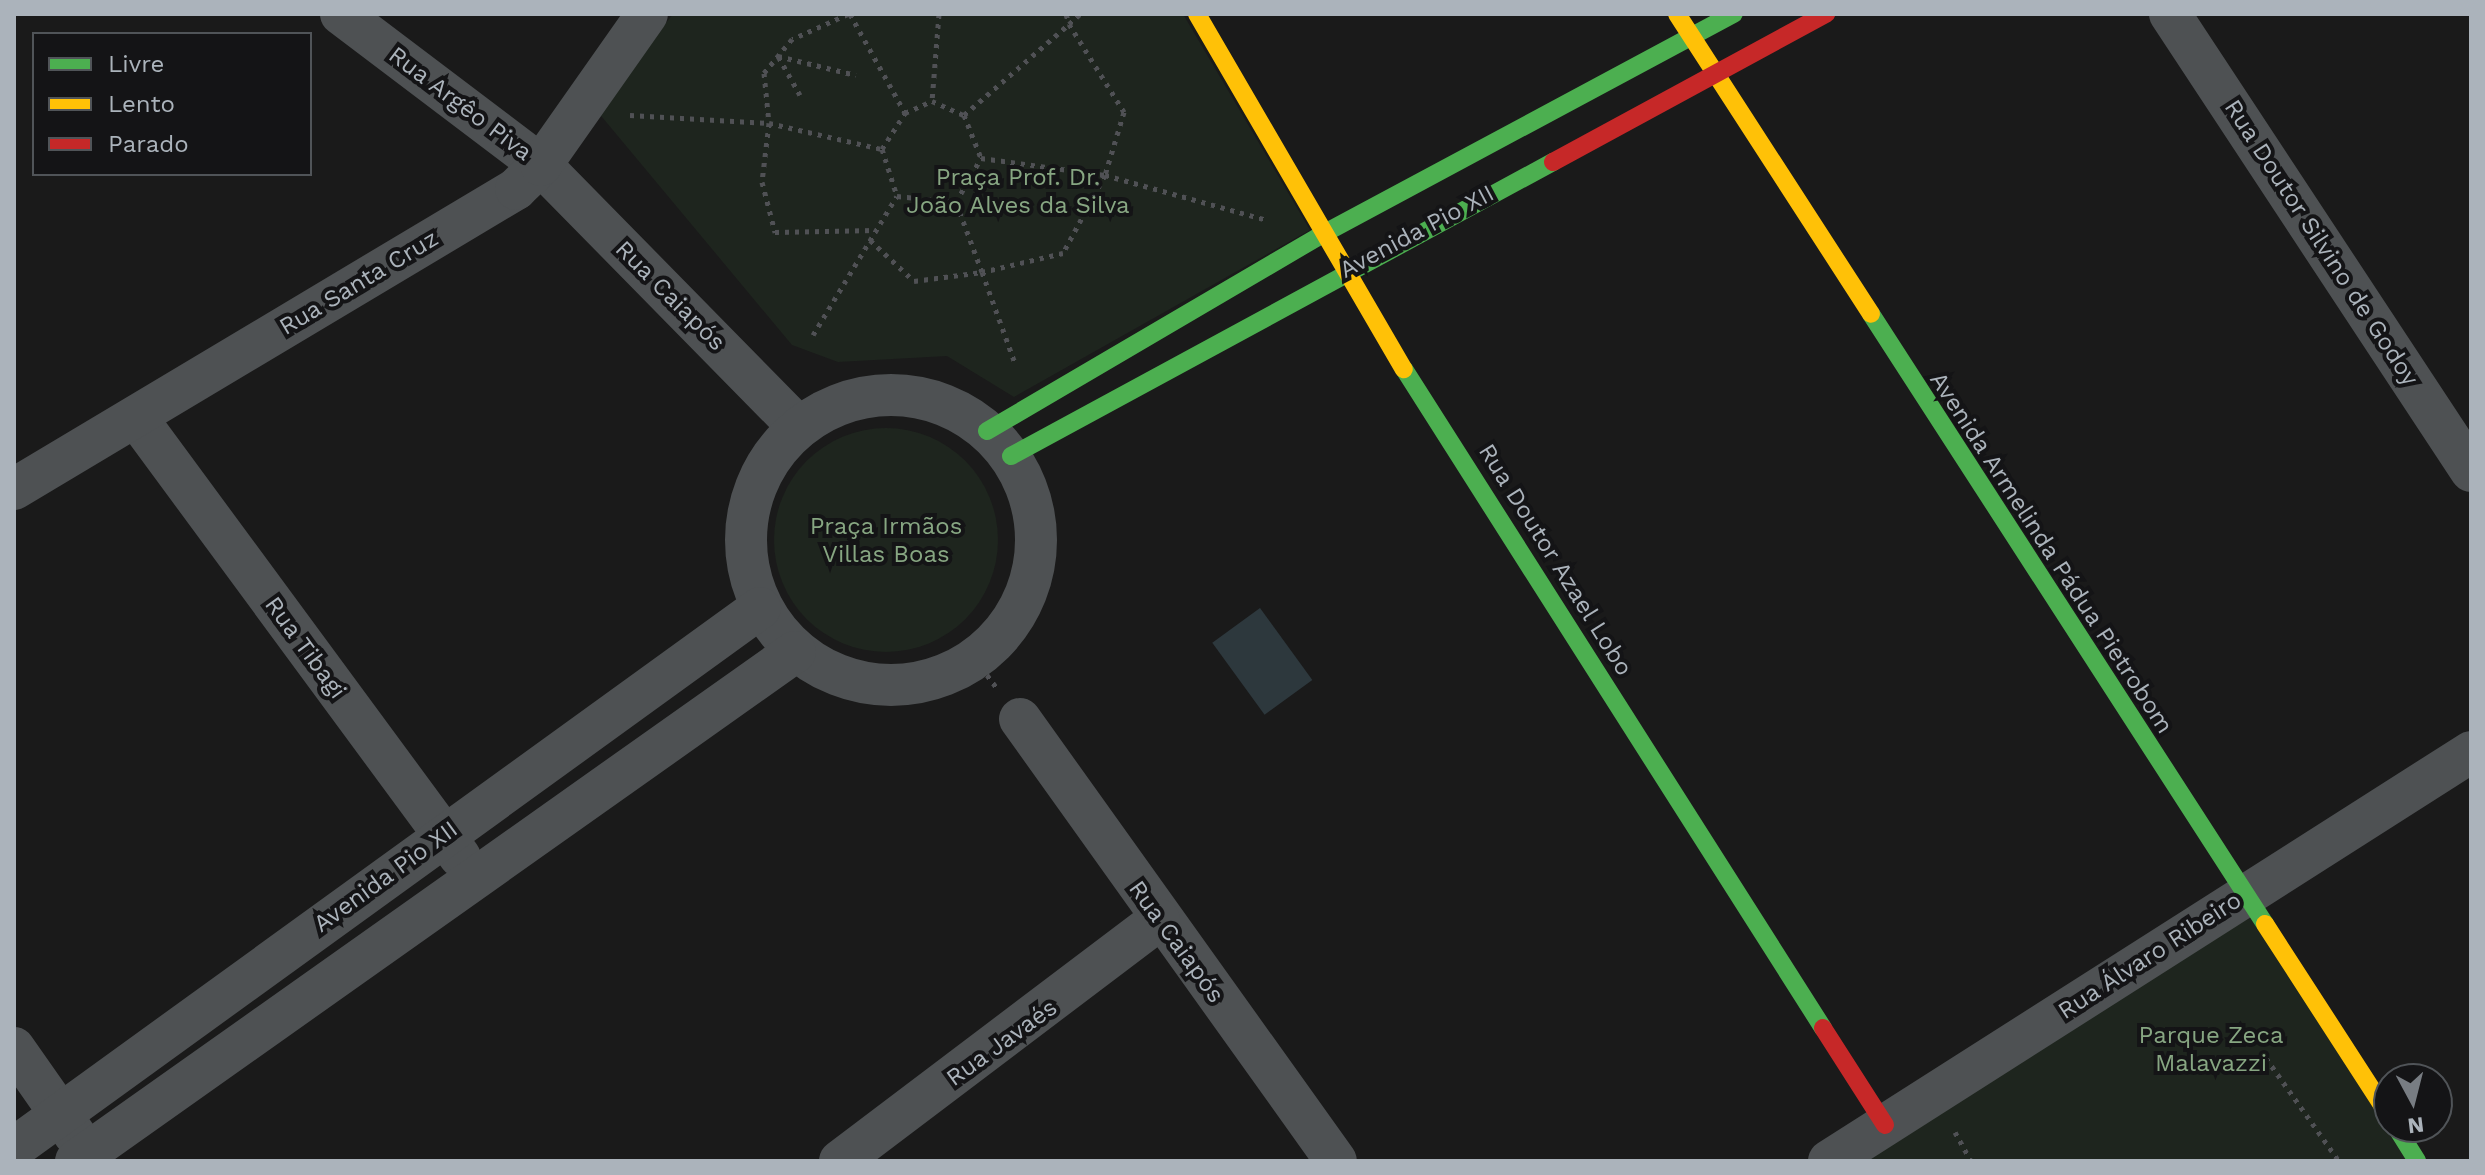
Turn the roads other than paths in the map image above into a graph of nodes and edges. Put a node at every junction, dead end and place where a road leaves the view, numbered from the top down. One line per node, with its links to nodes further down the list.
1 (341, 14): 10 (street, Rua Argêo Piva)
2 (647, 14): 10 (street, Rua Santa Cruz)
3 (1197, 14): 11 (street, Rua Doutor Azael Lobo)
4 (1677, 14): 8 (street, Avenida Armelinda Pádua Pietrobom)
5 (1734, 14): 8 (street, Avenida Pio XII)
6 (1826, 14): 9 (street, Avenida Pio XII)
7 (2170, 14): 16 (street, Rua Doutor Silvino de Godoy)
8 (1691, 38): 9 (street, Avenida Armelinda Pádua Pietrobom); 11 (street, Avenida Pio XII)
9 (1710, 74): 12 (street, Avenida Pio XII); 24 (street, Avenida Armelinda Pádua Pietrobom)
10 (541, 165): 13 (street, Rua Santa Cruz); 14 (street, Rua Caiapós)
11 (1323, 234): 12 (street, Rua Doutor Azael Lobo); 15 (street, Avenida Pio XII)
12 (1343, 272): 15 (street, Avenida Pio XII); 29 (street, Rua Doutor Azael Lobo)
13 (136, 417): 17 (street, Rua Santa Cruz); 22 (street, Rua Tibagi)
14 (799, 428): 15 (street); 18 (street)
15 (999, 443): 19 (street)
16 (2471, 471)
17 (14, 489)
18 (760, 608): 19 (street); 22 (street, Avenida Pio XII)
19 (795, 652): 23 (street)
20 (1020, 719): 25 (street, Rua Caiapós)
21 (2471, 752): 24 (street, Rua Álvaro Ribeiro)
22 (443, 835): 23 (street, Rua Tibagi); 28 (street, Avenida Pio XII)
23 (476, 877): 32 (street)
24 (2247, 894): 27 (street, Avenida Armelinda Pádua Pietrobom); 29 (street, Rua Álvaro Ribeiro)
25 (1159, 920): 33 (street, Rua Javaés); 34 (street, Rua Caiapós)
26 (14, 1048): 28 (street)
27 (2373, 1091)
28 (60, 1114): 31 (street, Avenida Pio XII); 32 (street)
29 (1885, 1125): 35 (street, Rua Álvaro Ribeiro)
30 (2406, 1143): 36 (street)
31 (14, 1148)
32 (81, 1157)
33 (840, 1161)
34 (1336, 1161)
35 (1829, 1161)
36 (2417, 1161)

